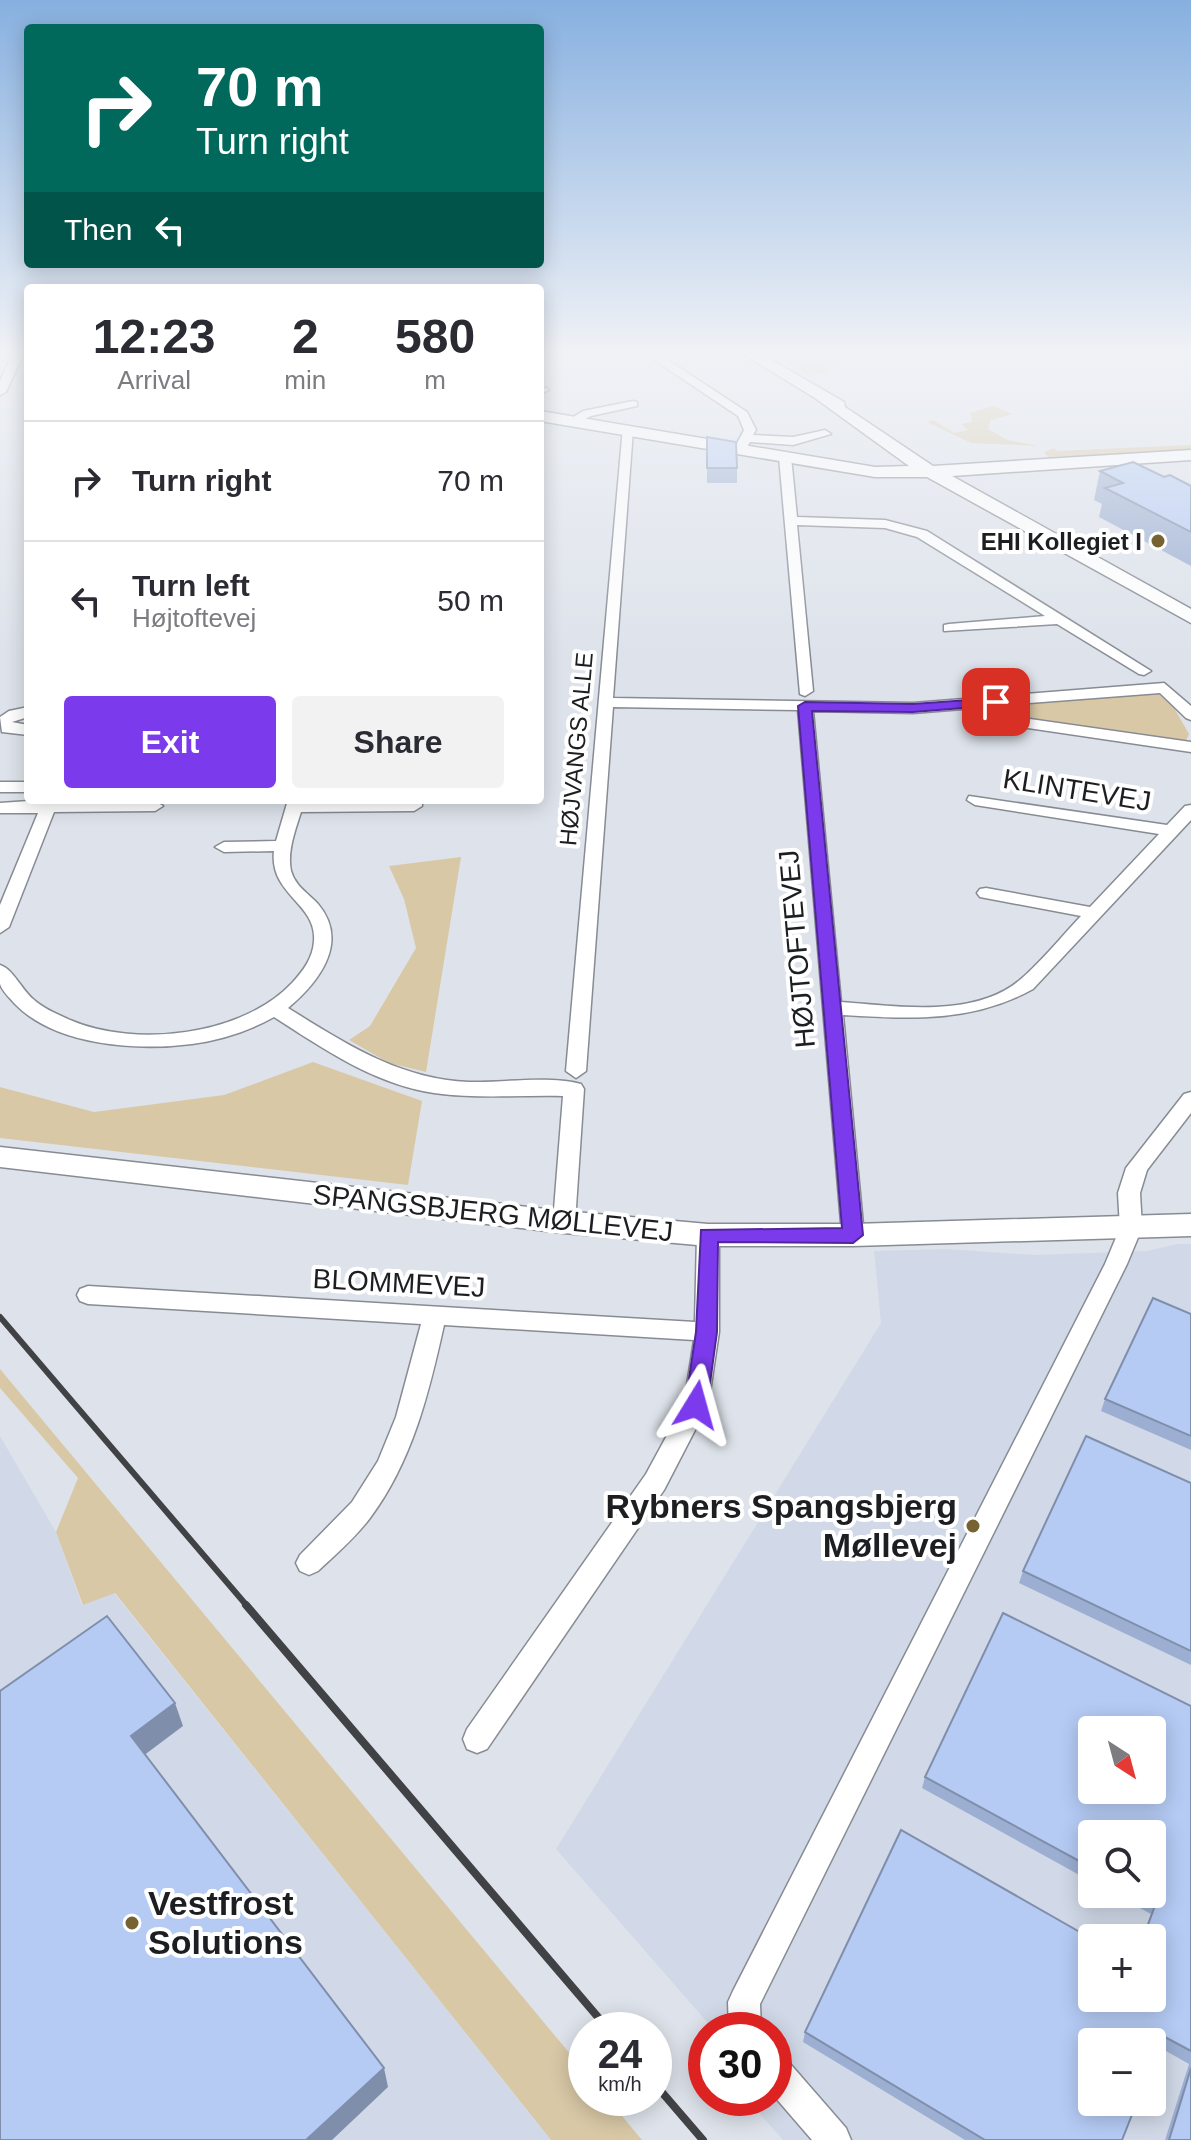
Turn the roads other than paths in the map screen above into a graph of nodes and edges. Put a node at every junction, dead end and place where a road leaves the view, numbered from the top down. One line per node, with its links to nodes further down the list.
1 (625, 455): 15 (street, HØJVANGS ALLE)
2 (779, 455): 6 (street)
3 (912, 455): 7 (street)
4 (914, 455): 7 (street)
5 (1191, 455): 7 (street)
6 (785, 457): 7 (street); 8 (street, HØJTOFTEVEJ)
7 (936, 468): 9 (street); 9 (street)
8 (790, 521): 11 (street); 14 (street, HØJTOFTEVEJ)
9 (1078, 552): 10 (street)
10 (1191, 617)
11 (1062, 619): 12 (street); 13 (street)
12 (949, 628)
13 (1144, 671)
14 (805, 699): 15 (street); 16 (street); 37 (street, HØJTOFTEVEJ)
15 (606, 702): 39 (street, HØJVANGS ALLE)
16 (968, 705): 18 (street); 20 (street)
17 (24, 713): 19 (street)
18 (1191, 715)
19 (24, 730)
20 (1191, 747)
21 (0, 787): 22 (street)
22 (24, 787)
23 (975, 800): 30 (street, KLINTEVEJ)
24 (50, 804): 27 (street); 28 (street); 35 (street)
25 (295, 804): 26 (street); 31 (street)
26 (414, 804)
27 (155, 806)
28 (0, 808)
29 (1191, 810): 30 (street)
30 (1171, 831): 34 (street)
31 (285, 846): 32 (street); 38 (street)
32 (224, 847)
33 (986, 893): 34 (street)
34 (1093, 913): 37 (street)
35 (0, 927)
36 (0, 971): 38 (street)
37 (830, 1008): 46 (street, HØJTOFTEVEJ)
38 (275, 1009): 39 (street)
39 (575, 1080): 42 (street, HØJVANGS ALLE)
40 (1191, 1099): 44 (street)
41 (0, 1157): 42 (street, SPANGSBJERG MØLLEVEJ)
42 (564, 1222): 45 (street, SPANGSBJERG MØLLEVEJ)
43 (1191, 1225): 44 (street, SPANGSBJERG MØLLEVEJ)
44 (1131, 1228): 46 (street, SPANGSBJERG MØLLEVEJ); 52 (street)
45 (708, 1235): 46 (street, SPANGSBJERG MØLLEVEJ); 49 (street)
46 (853, 1235)
47 (88, 1295): 48 (street, BLOMMEVEJ)
48 (435, 1315): 49 (street, BLOMMEVEJ); 50 (street)
49 (707, 1332): 51 (street)
50 (309, 1563)
51 (477, 1739)
52 (744, 2012)
53 (792, 2092): 54 (street)
54 (834, 2140)

